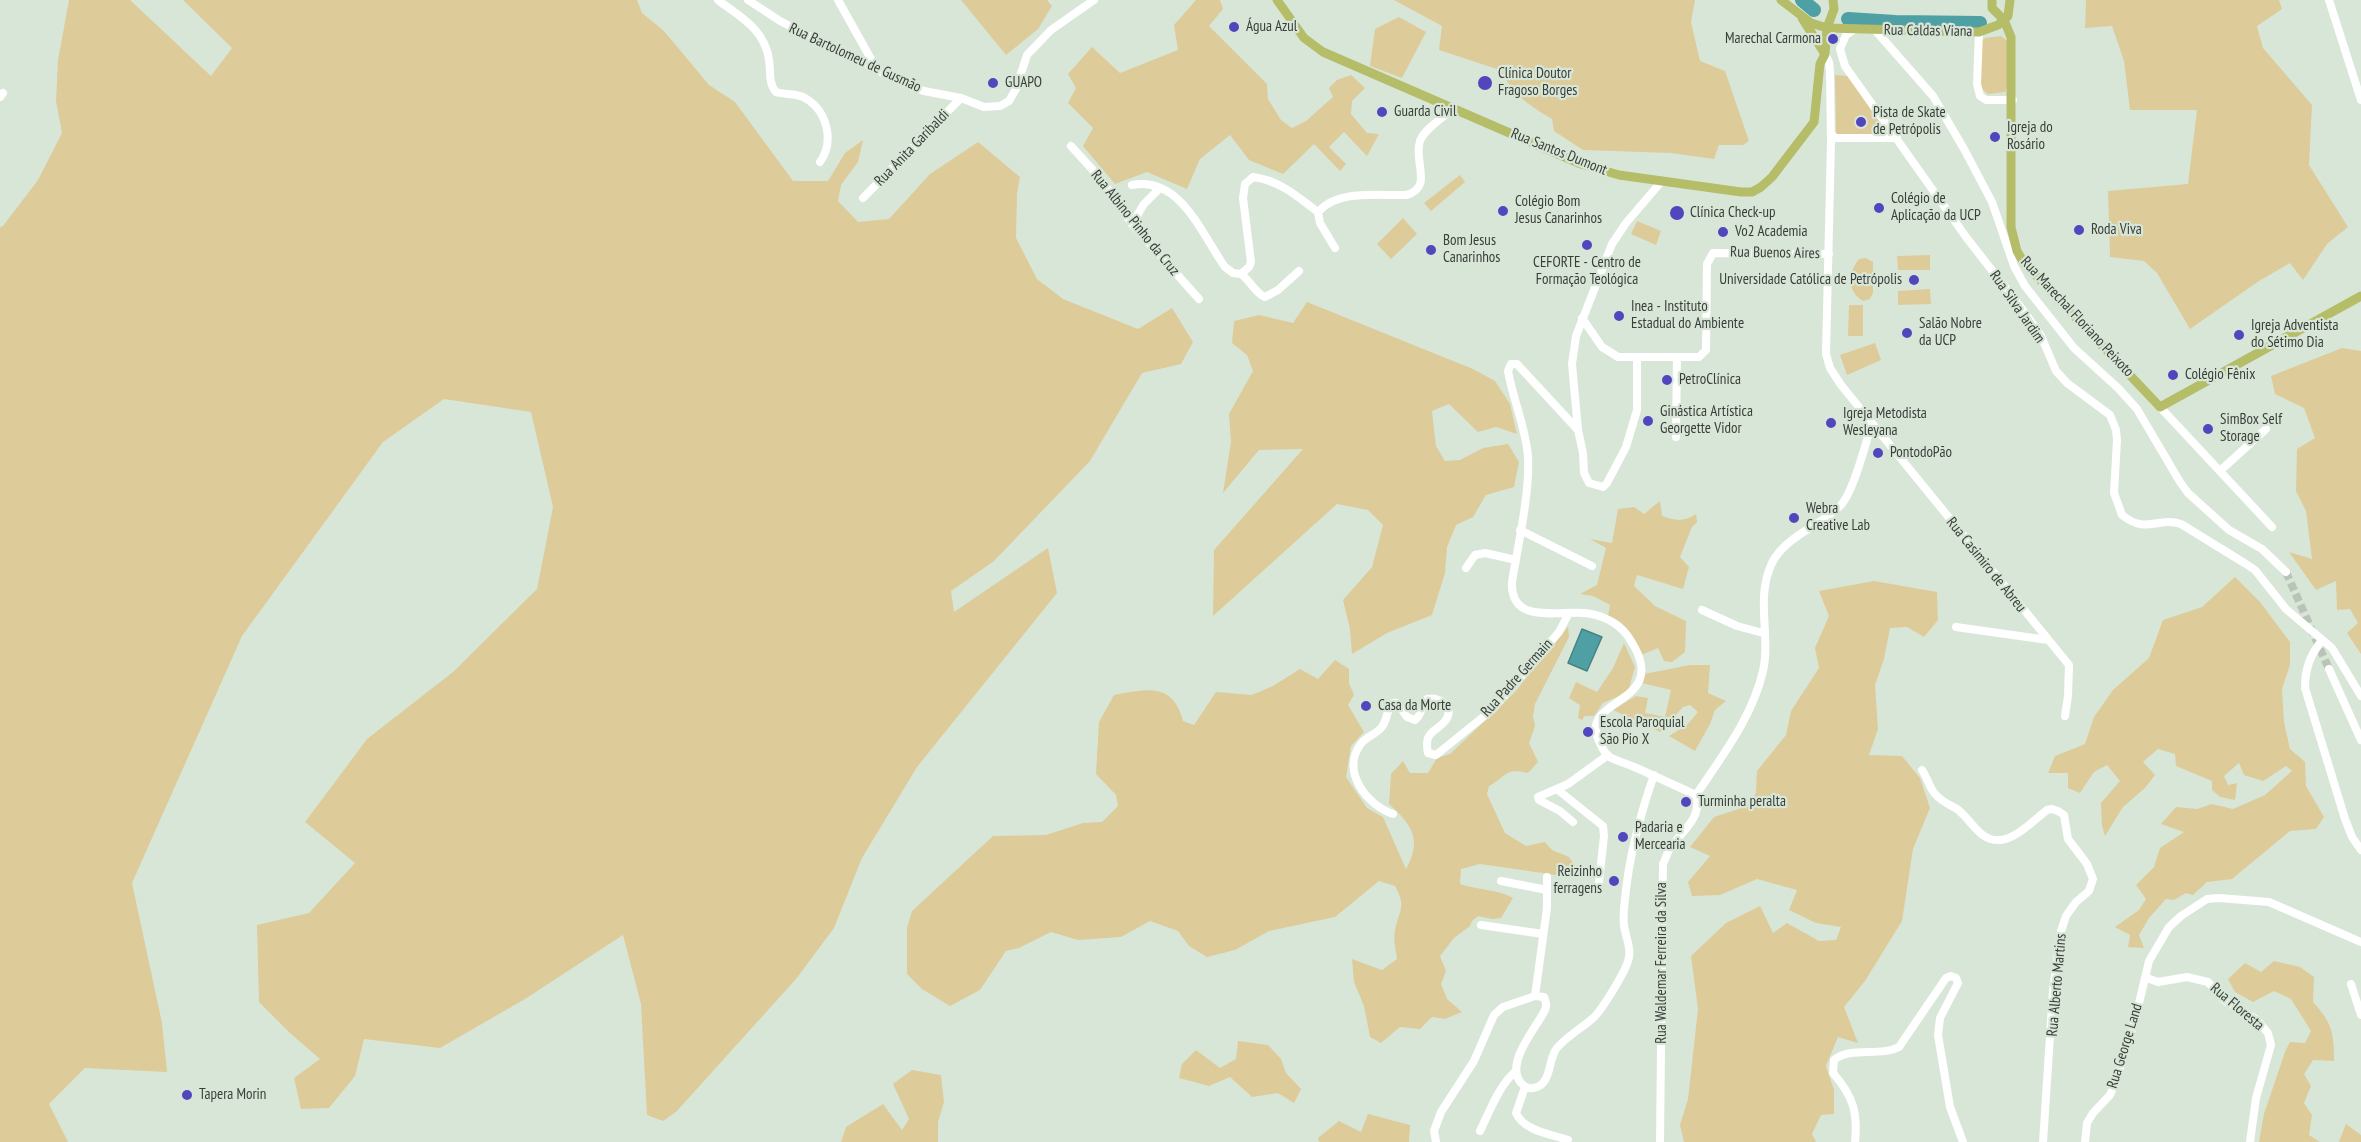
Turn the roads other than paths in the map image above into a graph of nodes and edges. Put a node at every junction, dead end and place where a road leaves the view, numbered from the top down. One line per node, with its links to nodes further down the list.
1 (748, 0): 19 (street, Rua Bartolomeu de Gusmão)
2 (838, 0): 19 (street)
3 (1094, 0): 21 (street, Rua Bartolomeu de Gusmão)
4 (1277, 0): 24 (main road, Rua Santos Dumont)
5 (1781, 0): 11 (main road)
6 (1992, 0): 12 (main road)
7 (2010, 0): 12 (main road)
8 (2329, 0): 23 (street)
9 (722, 2): 28 (street)
10 (1833, 4): 13 (main road, Rua Santos Dumont); 14 (main road)
11 (1799, 15): 13 (main road); 17 (main road)
12 (2004, 20): 16 (main road, Rua Caldas Viana); 22 (main road, Rua Marechal Floriano Peixoto)
13 (1827, 28): 14 (main road, Rua Caldas Viana); 17 (main road, Rua Santos Dumont)
14 (1851, 29): 15 (main road, Rua Caldas Viana); 18 (street)
15 (1875, 30): 16 (main road, Rua Caldas Viana); 55 (street)
16 (1979, 32): 22 (street)
17 (1825, 54): 18 (street); 20 (street, Rua Casimiro de Abreu); 29 (main road, Rua Santos Dumont)
18 (1843, 62): 20 (street); 26 (street, Rua Silva Jardim)
19 (876, 69): 21 (street, Rua Bartolomeu de Gusmão)
20 (1830, 71): 25 (street, Rua Casimiro de Abreu)
21 (961, 98): 32 (street, Rua Anita Garibaldi)
22 (2013, 100): 44 (main road, Rua Marechal Floriano Peixoto)
23 (2361, 100)
24 (1454, 108): 29 (main road, Rua Santos Dumont); 33 (street)
25 (1833, 138): 26 (street); 36 (street, Rua Casimiro de Abreu)
26 (1897, 138): 61 (street, Rua Silva Jardim)
27 (1071, 146): 34 (street, Rua Albino Pinho da Cruz)
28 (820, 162)
29 (1661, 182): 41 (street)
30 (1132, 185): 31 (street)
31 (1160, 188): 34 (street); 38 (street)
32 (863, 198)
33 (1318, 212): 35 (street); 38 (street)
34 (1132, 224): 40 (street, Rua Albino Pinho da Cruz)
35 (1335, 248)
36 (1829, 254): 42 (street, Rua Buenos Aires); 45 (street, Rua Casimiro de Abreu)
37 (1299, 271): 38 (street)
38 (1241, 274)
39 (2361, 296): 44 (main road)
40 (1200, 299)
41 (1582, 318): 43 (street, Rua Buenos Aires); 47 (street)
42 (1677, 357): 43 (street, Rua Buenos Aires); 48 (street)
43 (1637, 358): 47 (street)
44 (2160, 407): 49 (street, Rua Marechal Floriano Peixoto)
45 (1872, 424): 59 (street); 60 (street, Rua Casimiro de Abreu)
46 (2266, 429): 49 (street)
47 (1578, 430): 51 (street)
48 (1676, 437)
49 (2220, 471): 50 (street, Rua Marechal Floriano Peixoto)
50 (2272, 527)
51 (1521, 530): 52 (street); 53 (street)
52 (1516, 560): 54 (street); 57 (street)
53 (1592, 566)
54 (1467, 568)
55 (2286, 572)
56 (1702, 610): 59 (street)
57 (1569, 614): 66 (street); 71 (street, Rua Padre Germain)
58 (1956, 627): 60 (street)
59 (1763, 633): 70 (street)
60 (2048, 640): 64 (street, Rua Casimiro de Abreu)
61 (2322, 640): 63 (street, Rua Silva Jardim); 73 (street)
62 (2329, 669): 65 (street)
63 (2361, 696)
64 (2065, 716)
65 (2361, 740)
66 (1608, 756): 68 (street); 69 (street)
67 (1922, 770): 93 (street, Rua Alberto Martins)
68 (1653, 775): 70 (street); 86 (street)
69 (1558, 789): 72 (street); 77 (street)
70 (1696, 795): 90 (street, Rua Waldemar Ferreira da Silva)
71 (1393, 814)
72 (1573, 822)
73 (2361, 850)
74 (1547, 877): 76 (street)
75 (1501, 881): 76 (street)
76 (1547, 890): 79 (street)
77 (1598, 891)
78 (1481, 926): 79 (street)
79 (1543, 934): 83 (street)
80 (2361, 942): 81 (street)
81 (2147, 978): 94 (street, Rua George Land); 95 (street, Rua Floresta)
82 (2350, 984): 84 (street)
83 (1535, 996): 85 (street); 89 (street)
84 (2361, 1015)
85 (1516, 1071): 86 (street); 87 (street)
86 (1525, 1087): 88 (street)
87 (1480, 1131)
88 (1568, 1140)
89 (1436, 1142)
90 (1660, 1142)
91 (1855, 1142): 92 (street)
92 (1963, 1142)
93 (2043, 1142)
94 (2085, 1142)
95 (2250, 1142)

